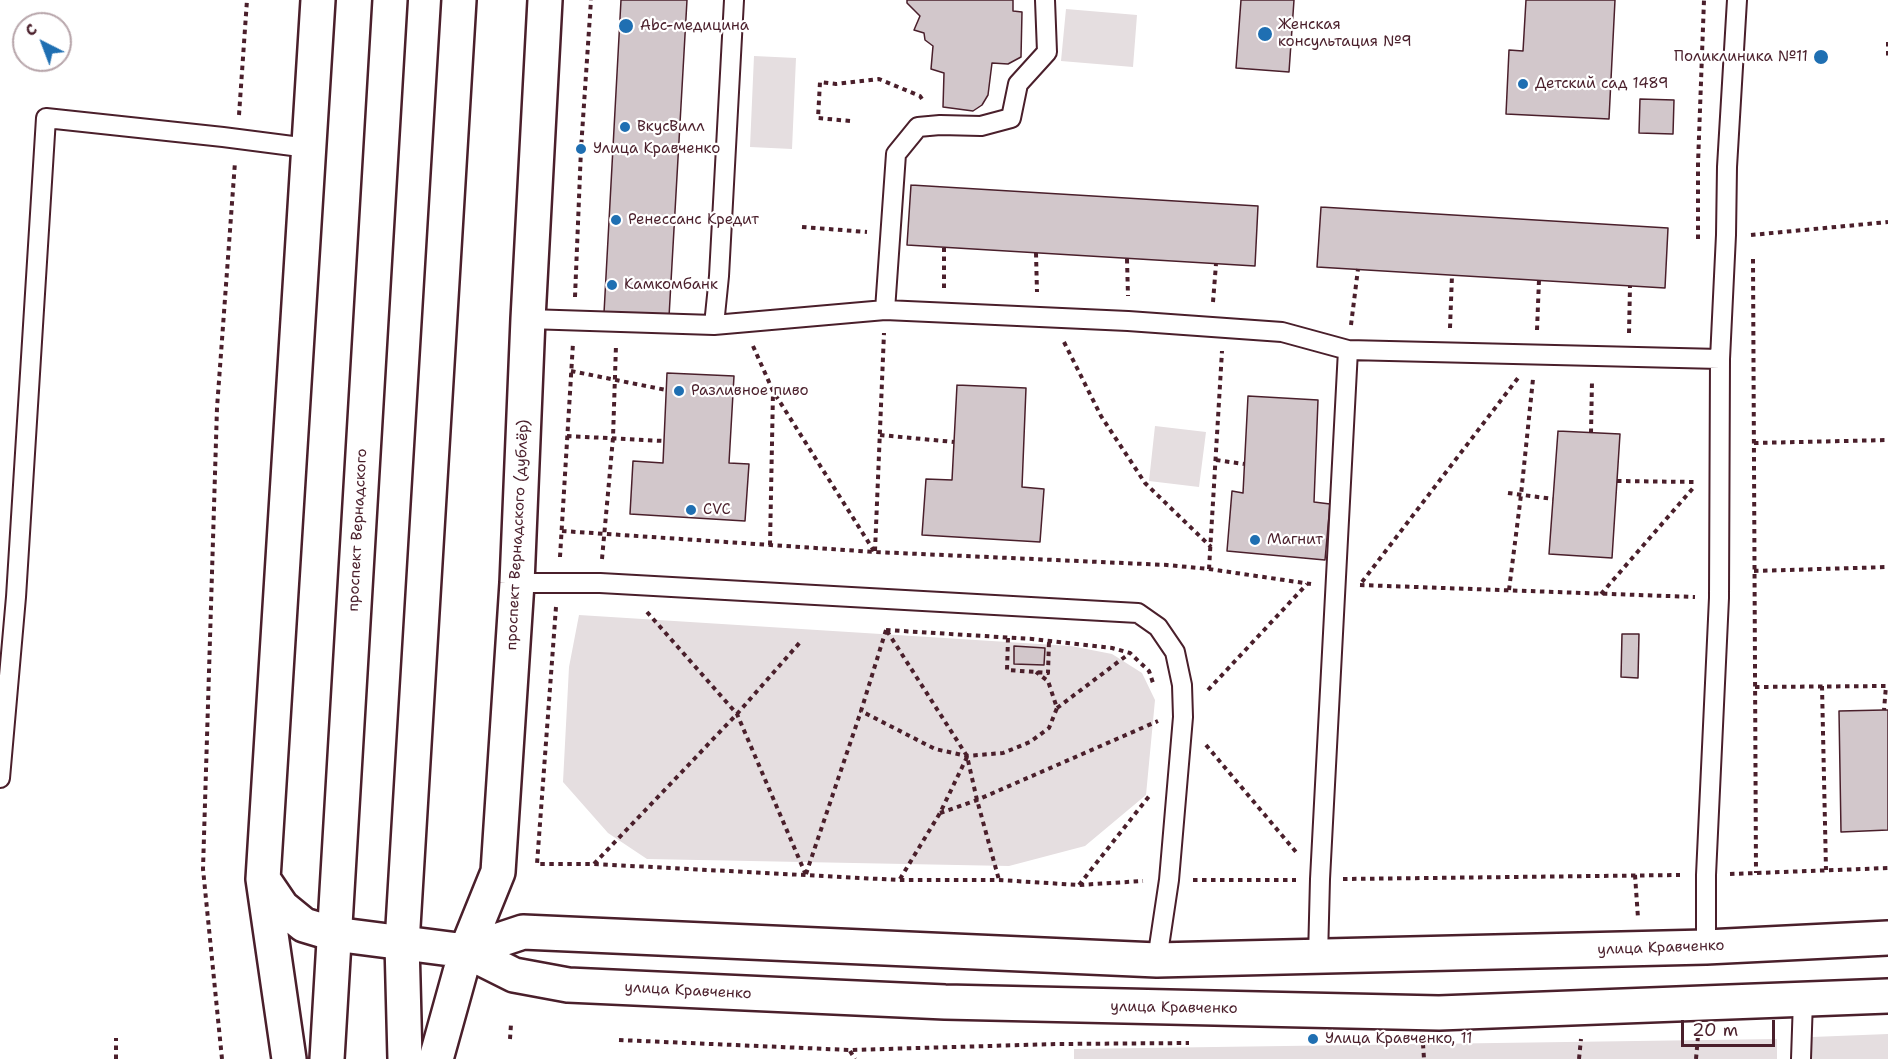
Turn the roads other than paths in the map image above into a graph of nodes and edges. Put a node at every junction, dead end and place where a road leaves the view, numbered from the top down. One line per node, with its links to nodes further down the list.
1 (318, 0): 8 (street)
2 (390, 0): 17 (street, проспект Вернадского)
3 (459, 0): 19 (street)
4 (545, 0): 10 (street, проспект Вернадского (дублёр))
5 (734, 0): 11 (lane)
6 (1045, 0): 9 (lane)
7 (1737, 0): 13 (lane)
8 (308, 148): 15 (lane); 16 (street)
9 (885, 310): 11 (lane); 12 (lane)
10 (528, 319): 11 (lane); 14 (street, проспект Вернадского (дублёр))
11 (714, 325)
12 (1348, 350): 13 (lane); 24 (lane)
13 (1720, 359): 21 (lane)
14 (517, 583): 22 (street, проспект Вернадского (дублёр)); 25 (lane)
15 (0, 778)
16 (263, 879): 17 (street, улица Кравченко); 30 (street)
17 (334, 934): 19 (street, улица Кравченко); 31 (street, проспект Вернадского)
18 (1888, 938): 21 (street, улица Кравченко)
19 (402, 943): 22 (street, улица Кравченко); 32 (street)
20 (789, 943): 22 (street, улица Кравченко); 23 (street, улица Кравченко); 26 (street)
21 (1706, 947): 24 (street, улица Кравченко)
22 (466, 951): 26 (street, улица Кравченко); 33 (street, проспект Вернадского (дублёр))
23 (1064, 956): 25 (street, улица Кравченко); 29 (street)
24 (1318, 957): 25 (street, улица Кравченко)
25 (1157, 960)
26 (787, 996): 29 (street, улица Кравченко)
27 (1888, 996): 28 (street, улица Кравченко)
28 (1803, 1000): 29 (street, улица Кравченко); 34 (lane)
29 (1060, 1005)
30 (289, 1059)
31 (327, 1059)
32 (405, 1059)
33 (436, 1059)
34 (1801, 1059)

